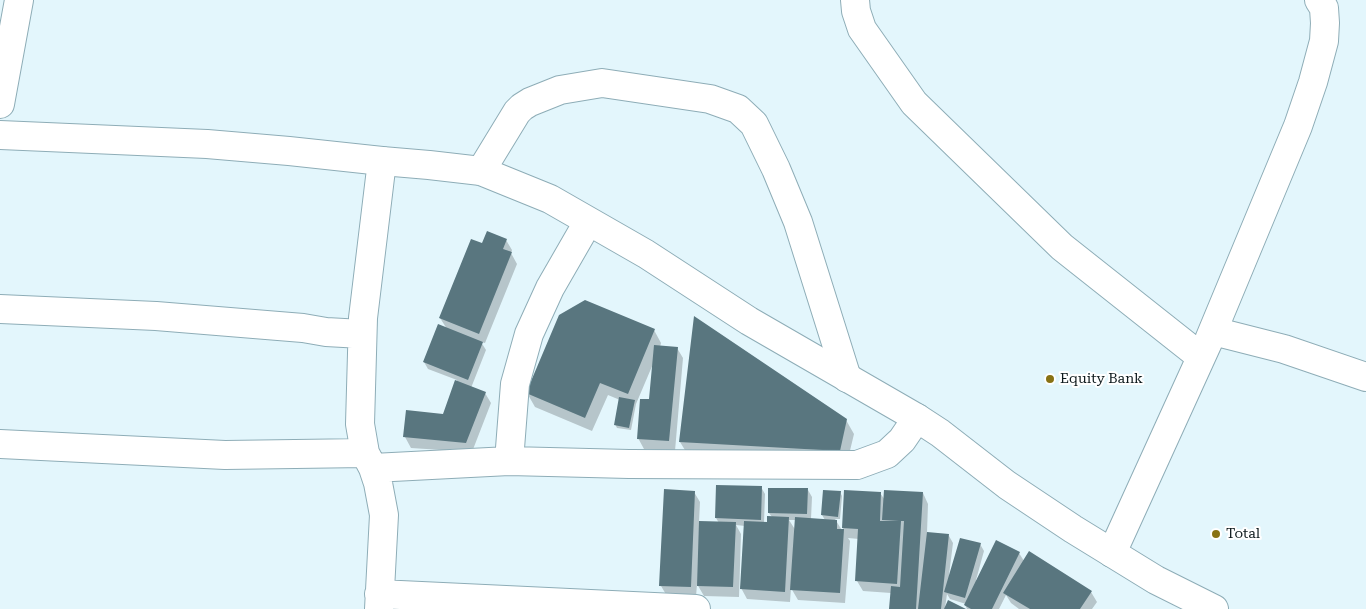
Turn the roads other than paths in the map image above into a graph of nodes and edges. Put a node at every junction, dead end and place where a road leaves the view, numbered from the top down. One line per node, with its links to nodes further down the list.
1 (19, 0): 4 (street)
2 (856, 0): 12 (street)
3 (1319, 0): 10 (street)
4 (0, 104)
5 (0, 135): 6 (street)
6 (382, 161): 7 (street); 11 (street)
7 (481, 171): 8 (street); 14 (street)
8 (588, 222): 14 (street); 18 (street)
9 (0, 309): 11 (street)
10 (1213, 332): 12 (street); 13 (street)
11 (362, 334): 17 (street)
12 (1201, 357): 19 (street)
13 (1366, 377)
14 (846, 378): 15 (street)
15 (917, 418): 18 (street); 19 (street)
16 (0, 444): 17 (street)
17 (369, 461): 18 (street); 20 (street)
18 (509, 461)
19 (1112, 553): 22 (street)
20 (379, 601): 21 (street)
21 (696, 609)
22 (1214, 609)

